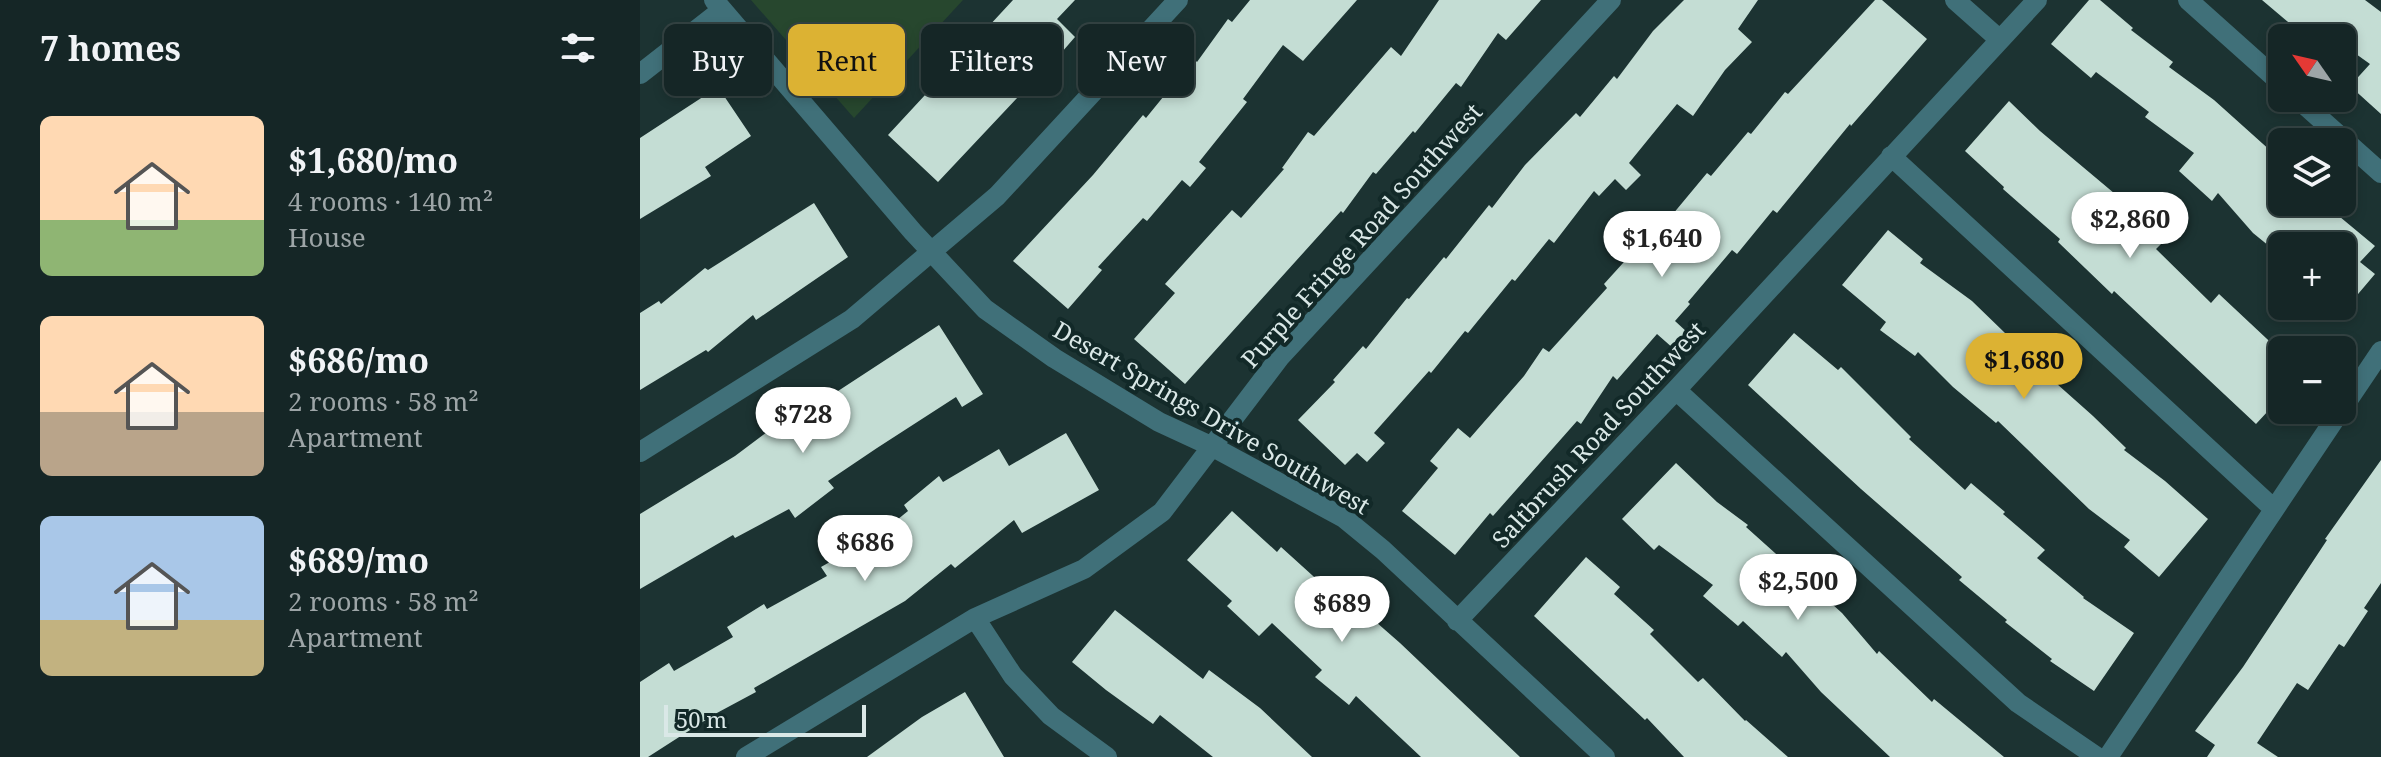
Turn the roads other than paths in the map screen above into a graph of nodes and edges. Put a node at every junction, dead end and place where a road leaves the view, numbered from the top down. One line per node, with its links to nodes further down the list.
1 (1178, 0): 13 (street)
2 (1611, 0): 18 (street, Purple Fringe Road Southwest)
3 (1955, 0): 7 (street)
4 (2037, 0): 7 (street, Saltbrush Road Southwest)
5 (2188, 0): 8 (street)
6 (718, 5): 9 (street); 13 (street, Desert Springs Drive Southwest)
7 (1999, 39): 11 (street, Saltbrush Road Southwest)
8 (2268, 71)
9 (640, 74)
10 (2313, 112): 12 (street)
11 (1891, 156): 16 (street, Saltbrush Road Southwest); 20 (street)
12 (2381, 173)
13 (932, 252): 18 (street, Desert Springs Drive Southwest); 19 (street)
14 (2381, 351): 15 (street)
15 (2356, 388)
16 (1676, 390): 22 (street, Saltbrush Road Southwest); 26 (street)
17 (2332, 424): 20 (street)
18 (1213, 447): 21 (street, Purple Fringe Road Southwest); 22 (street, Desert Springs Drive Southwest)
19 (640, 452)
20 (2274, 509): 27 (street)
21 (975, 618): 23 (street, Purple Fringe Road Southwest); 24 (street)
22 (1457, 621): 25 (street, Desert Springs Drive Southwest)
23 (746, 757)
24 (1107, 757)
25 (1605, 757)
26 (2097, 757)
27 (2108, 757)

